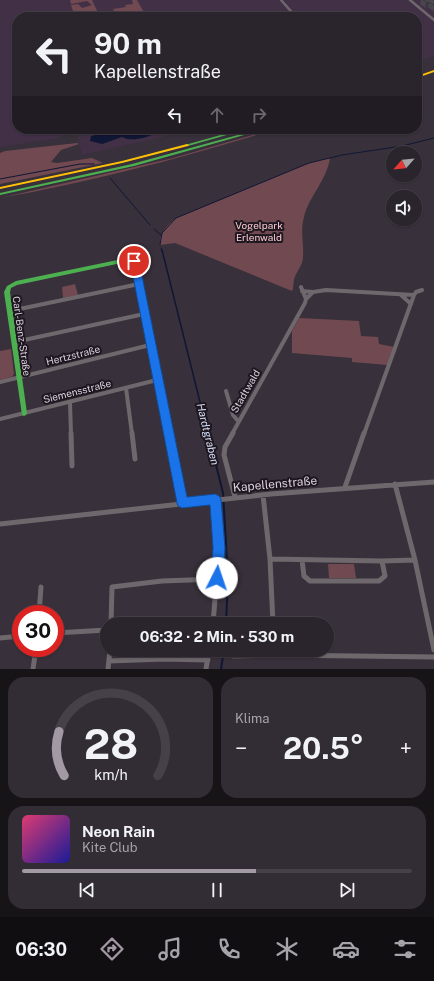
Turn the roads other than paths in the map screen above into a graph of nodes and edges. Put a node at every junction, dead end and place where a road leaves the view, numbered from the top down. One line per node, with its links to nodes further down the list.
1 (281, 0): 3 (street)
2 (410, 0): 4 (street)
3 (292, 12)
4 (434, 20)
5 (434, 66): 6 (main road)
6 (422, 70)
7 (434, 71): 8 (main road)
8 (422, 75)
9 (228, 134): 11 (main road)
10 (246, 134): 12 (main road)
11 (0, 188)
12 (0, 194)
13 (139, 284): 20 (street); 20 (main road, Carl-Benz-Straße); 21 (main road)
14 (422, 290): 17 (street)
15 (313, 292): 16 (street); 18 (street, Stadtwald); 18 (street)
16 (401, 295): 17 (street); 19 (street)
17 (414, 295): 19 (street)
18 (306, 300): 32 (street, Stadtwald)
19 (411, 304): 37 (street)
20 (10, 311): 22 (main road, Carl-Benz-Straße)
21 (144, 314): 22 (street); 23 (main road)
22 (15, 342): 24 (main road, Carl-Benz-Straße)
23 (150, 345): 24 (street, Hertzstraße); 25 (main road)
24 (19, 378): 26 (street, Hertzstraße); 30 (main road, Carl-Benz-Straße)
25 (157, 380): 27 (street, Siemensstraße); 41 (main road)
26 (0, 382)
27 (126, 388): 29 (street, Siemensstraße); 33 (street)
28 (226, 391): 32 (street)
29 (70, 402): 30 (street, Siemensstraße); 34 (street)
30 (24, 413): 31 (street, Siemensstraße)
31 (0, 419)
32 (238, 421): 39 (street, Stadtwald)
33 (135, 459)
34 (72, 466)
35 (434, 482): 36 (street, Kapellenstraße)
36 (395, 484): 37 (street, Kapellenstraße); 45 (street)
37 (345, 487): 38 (street, Kapellenstraße)
38 (263, 495): 39 (street, Kapellenstraße); 43 (street)
39 (235, 497): 40 (street, Kapellenstraße)
40 (216, 499): 41 (street, Kapellenstraße); 47 (street)
41 (182, 503): 42 (street, Kapellenstraße)
42 (0, 524)
43 (270, 559): 44 (street); 52 (street)
44 (302, 560): 46 (street); 46 (street)
45 (415, 560): 46 (street); 57 (street)
46 (382, 561)
47 (217, 578): 50 (street); 51 (street)
48 (41, 587): 49 (street)
49 (39, 605)
50 (110, 617)
51 (214, 617)
52 (273, 617)
53 (100, 630): 54 (street)
54 (64, 632)
55 (12, 637): 56 (street)
56 (0, 638)
57 (434, 650)
58 (334, 654): 62 (street)
59 (35, 657): 65 (street)
60 (109, 657): 64 (street)
61 (208, 657): 63 (street)
62 (434, 657)
63 (208, 660): 64 (street); 67 (street)
64 (109, 661): 66 (street)
65 (33, 669)
66 (108, 669)
67 (206, 669)

